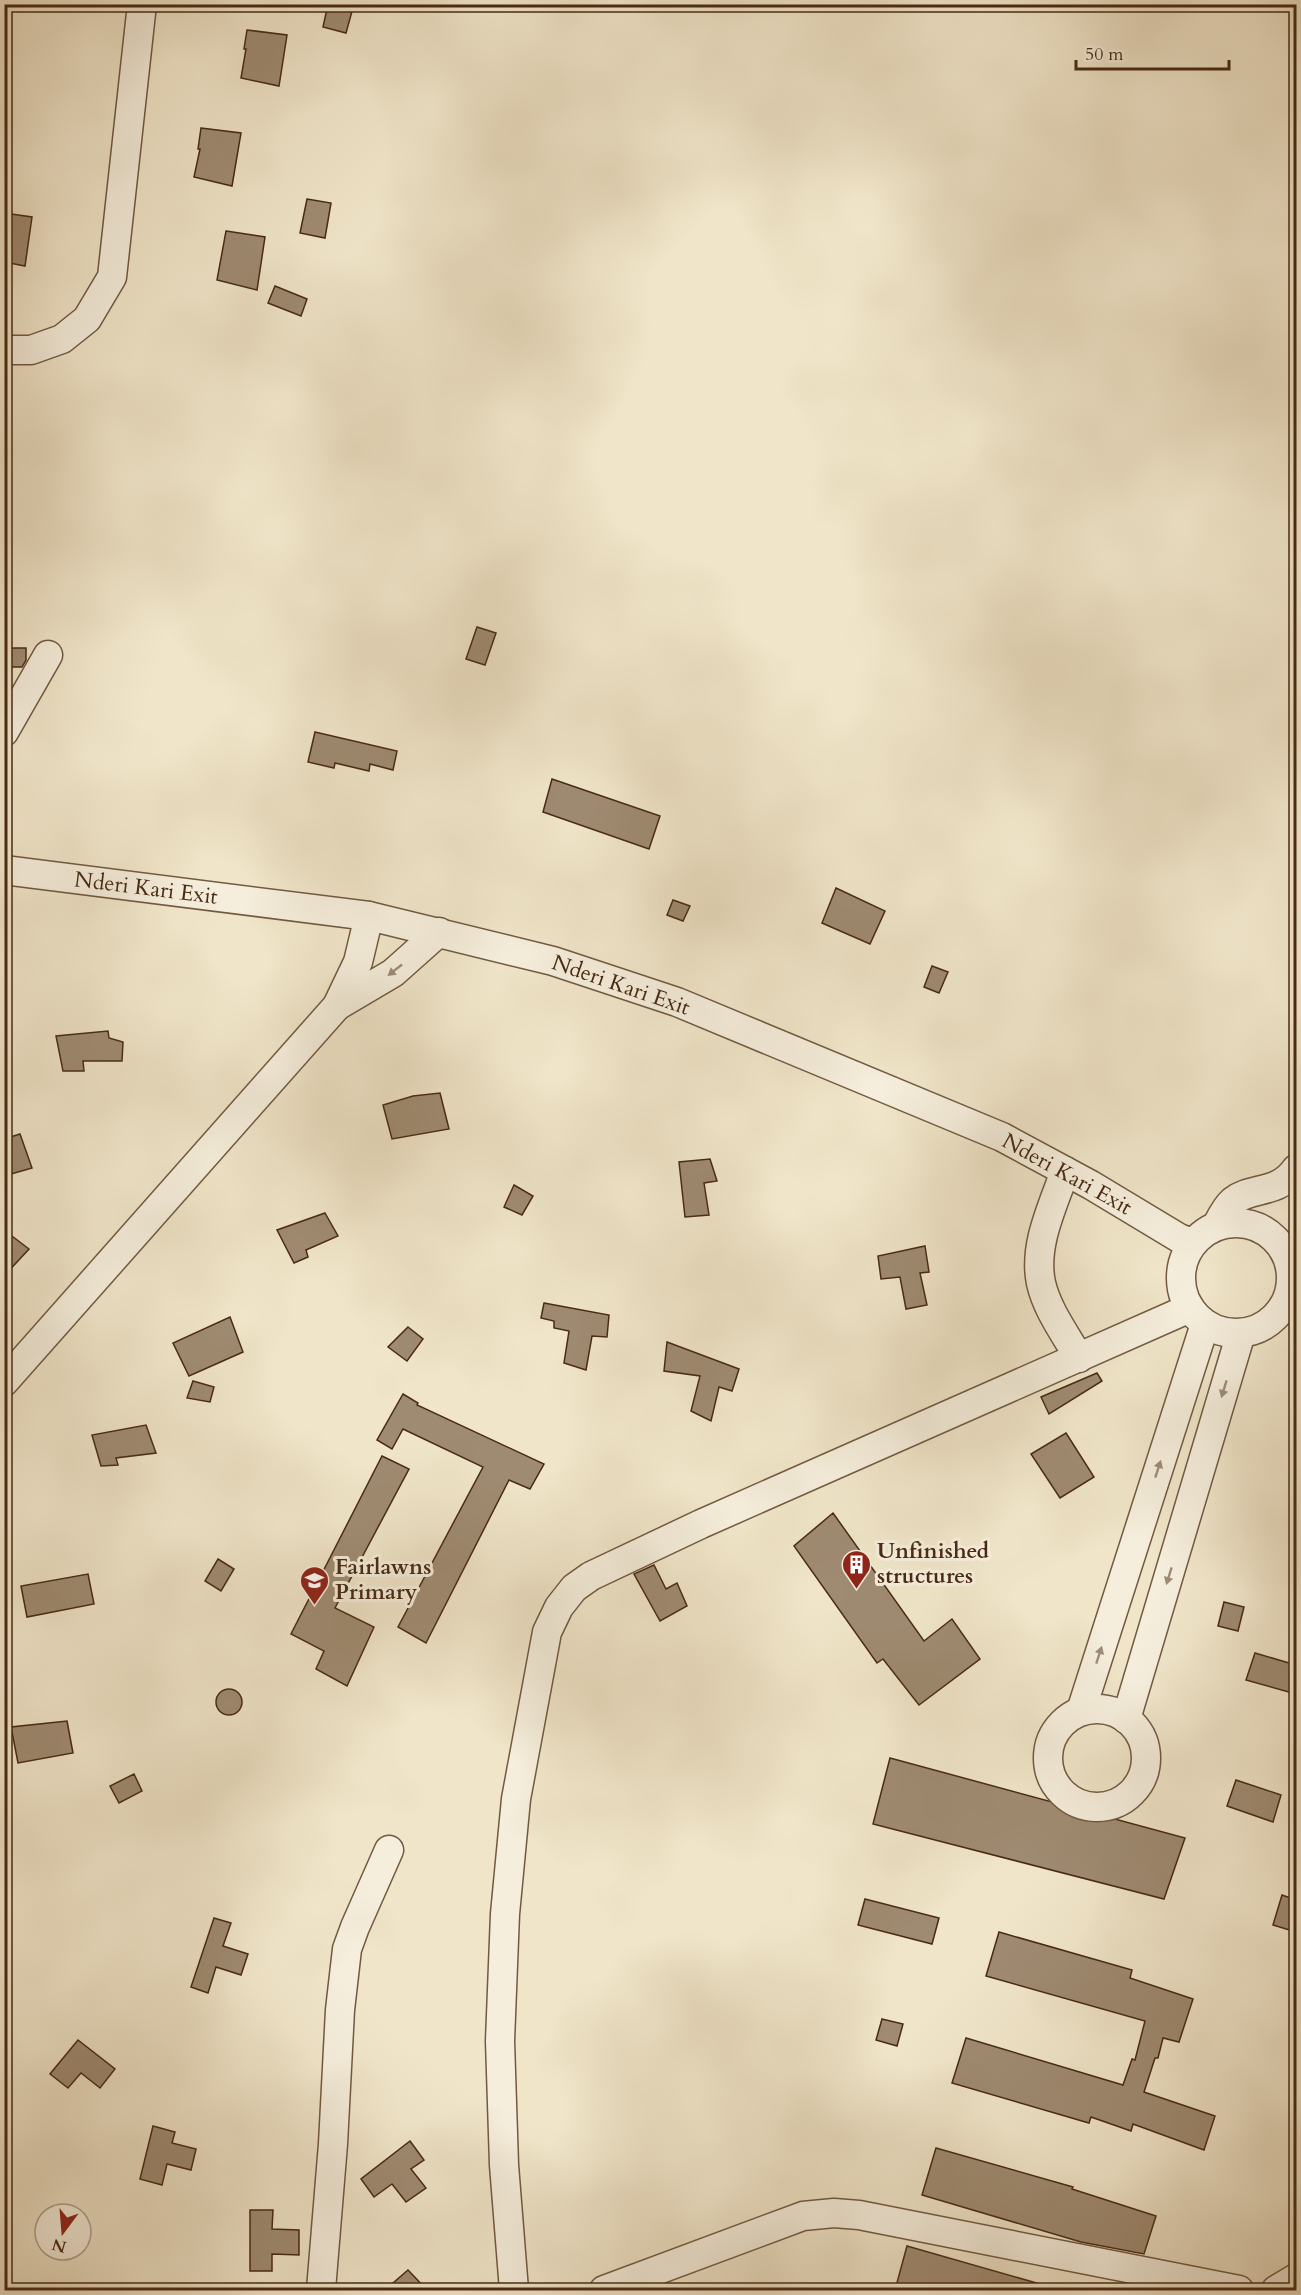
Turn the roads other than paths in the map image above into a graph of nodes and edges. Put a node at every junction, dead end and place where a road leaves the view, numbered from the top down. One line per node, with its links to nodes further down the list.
1 (142, 4): 2 (street)
2 (4, 350)
3 (48, 655): 4 (street)
4 (4, 732)
5 (4, 870): 6 (street, Nderi Kari Exit)
6 (369, 916): 7 (street, Nderi Kari Exit); 8 (street)
7 (439, 932): 8 (street, one-way to 8); 10 (street, Nderi Kari Exit)
8 (337, 1006): 17 (street)
9 (1296, 1169): 11 (street)
10 (1065, 1171): 12 (street, Nderi Kari Exit); 16 (street)
11 (1217, 1225): 12 (street); 13 (street)
12 (1192, 1243): 14 (street)
13 (1292, 1308): 15 (street)
14 (1197, 1316): 15 (street); 16 (street); 18 (street, one-way to 14)
15 (1241, 1333): 19 (street, one-way to 19)
16 (1079, 1358): 23 (street)
17 (4, 1382)
18 (1082, 1711): 19 (street); 19 (street)
19 (1126, 1719)
20 (390, 1850): 22 (street)
21 (1296, 2278): 26 (street)
22 (321, 2290)
23 (514, 2290)
24 (604, 2290): 25 (street)
25 (1239, 2290)
26 (1276, 2290)

